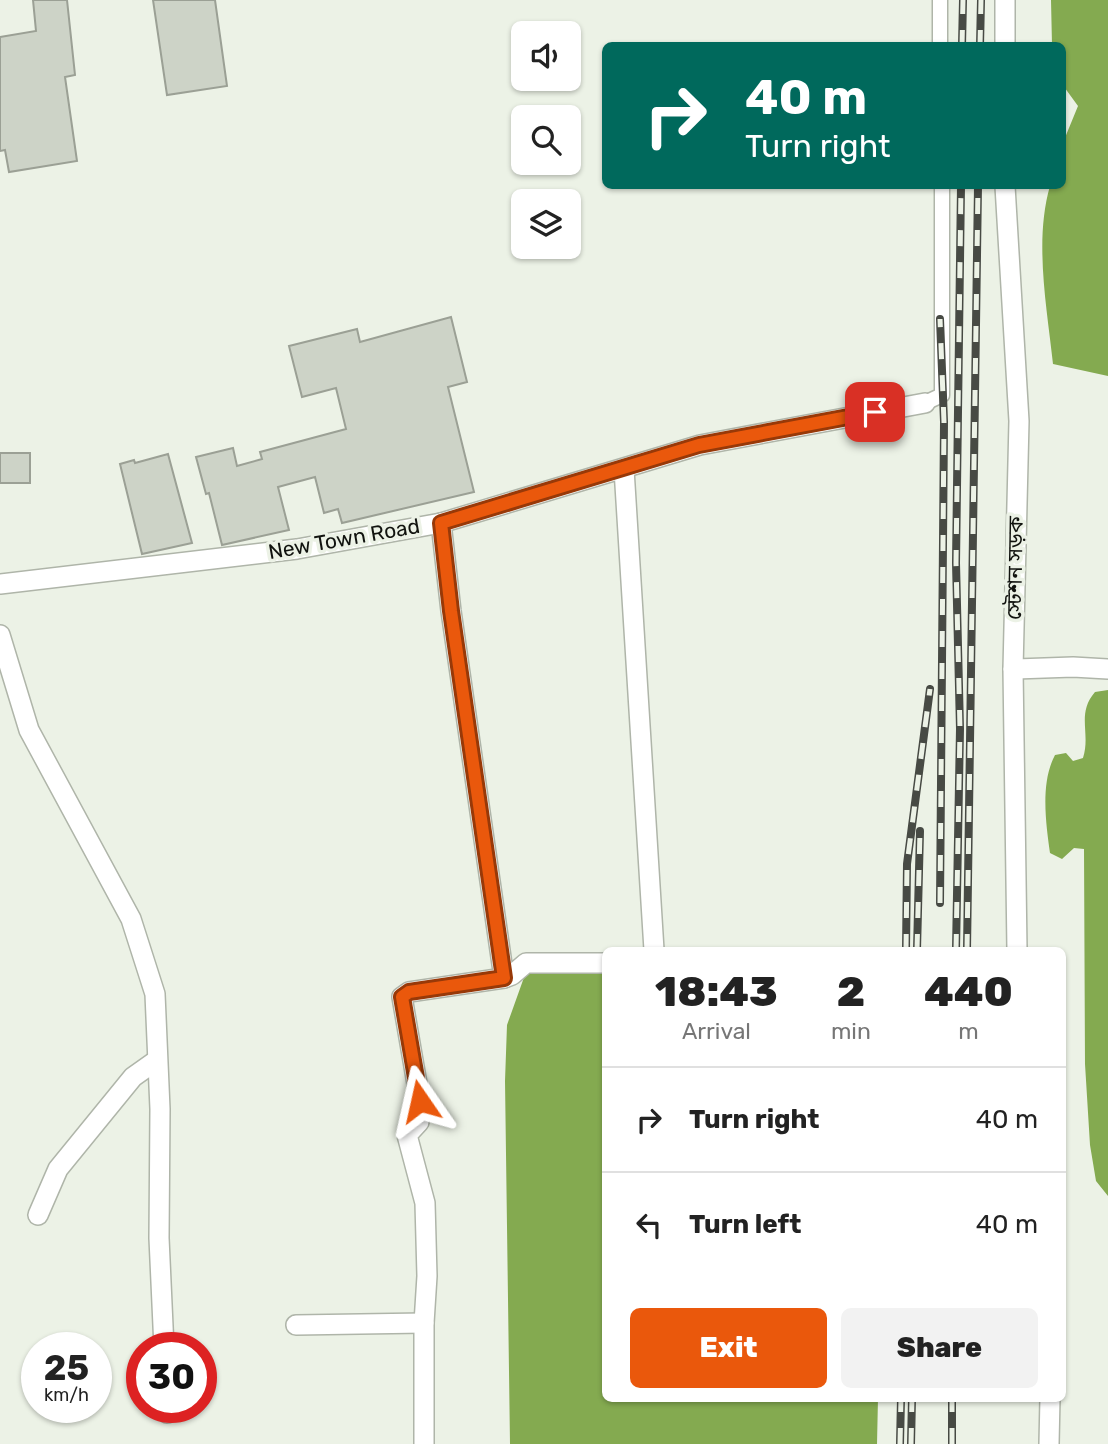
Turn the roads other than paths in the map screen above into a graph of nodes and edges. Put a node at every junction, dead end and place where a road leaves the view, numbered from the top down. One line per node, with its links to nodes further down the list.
1 (940, 0): 3 (street)
2 (1005, 0): 4 (street)
3 (940, 42)
4 (1005, 42)
5 (942, 189): 7 (street)
6 (1005, 189): 13 (street, স্টেশন সড়ক)
7 (925, 403): 8 (street, New Town Road)
8 (624, 469): 9 (street, New Town Road); 14 (street)
9 (441, 523): 10 (street, New Town Road); 17 (street)
10 (0, 584)
11 (0, 635): 18 (street)
12 (1108, 668): 13 (street)
13 (1013, 669): 15 (street, স্টেশন সড়ক)
14 (654, 947)
15 (1017, 947)
16 (602, 963): 17 (street)
17 (504, 978): 20 (street)
18 (157, 1060): 19 (street); 22 (street)
19 (38, 1215)
20 (424, 1323): 21 (street); 24 (street)
21 (296, 1325)
22 (163, 1332)
23 (1050, 1402): 25 (street)
24 (424, 1444)
25 (1049, 1444)

